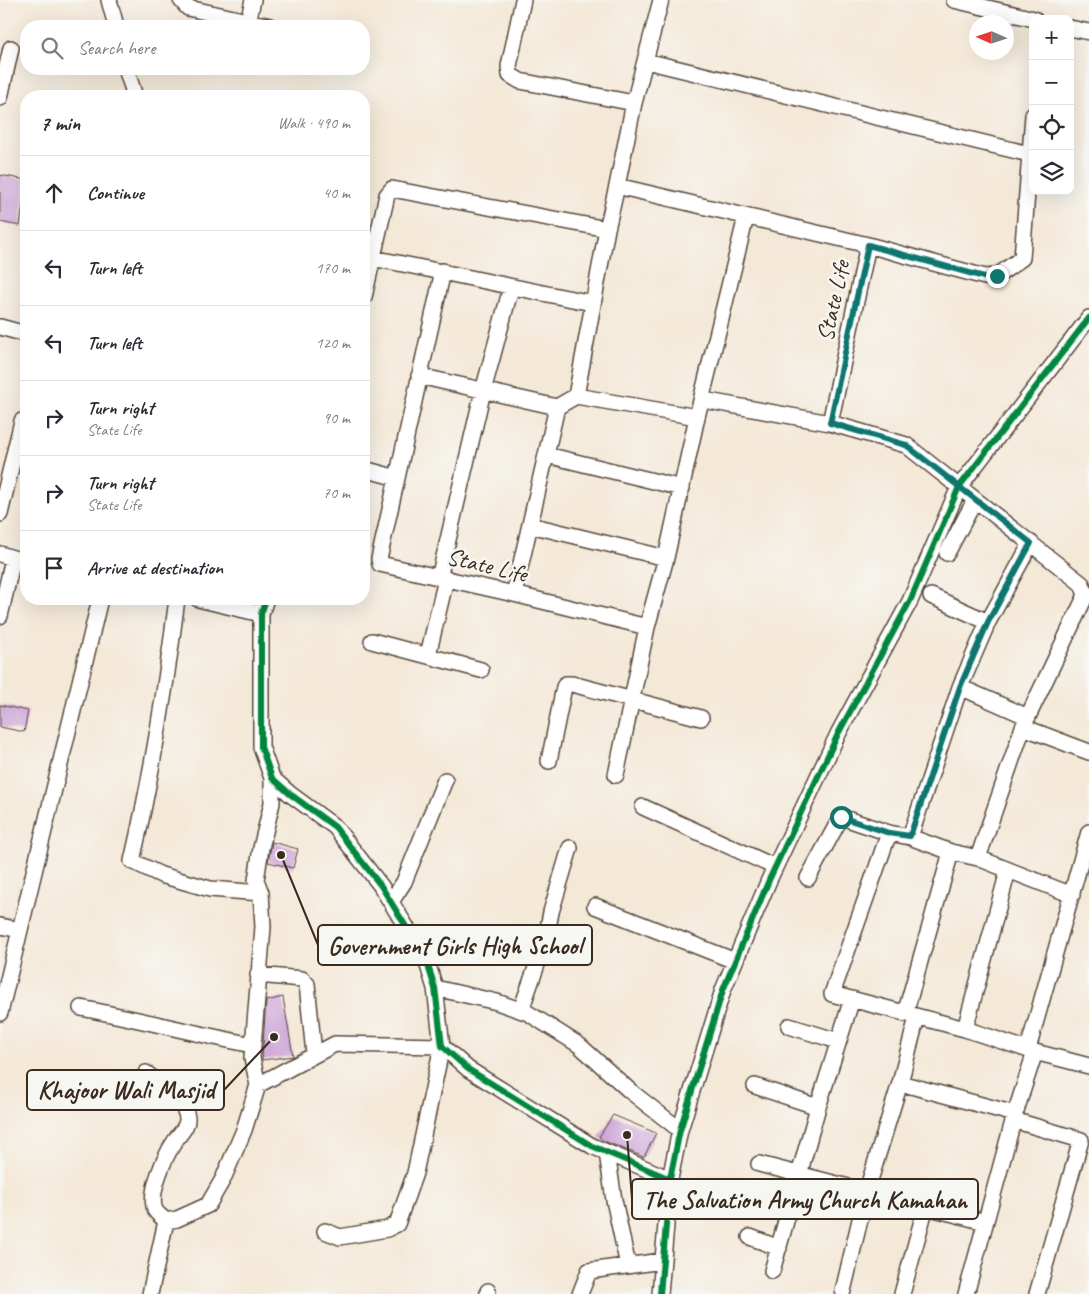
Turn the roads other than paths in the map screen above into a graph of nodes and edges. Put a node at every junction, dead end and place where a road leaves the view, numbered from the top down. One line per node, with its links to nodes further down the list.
1 (109, 0): 8 (street)
2 (181, 0): 9 (street)
3 (253, 0): 10 (street)
4 (523, 0): 18 (street)
5 (661, 0): 14 (street)
6 (954, 0): 7 (street)
7 (1029, 18)
8 (114, 20)
9 (239, 20)
10 (248, 20)
11 (1074, 29): 12 (street)
12 (1089, 32)
13 (11, 48): 17 (street)
14 (646, 61): 18 (street); 19 (street)
15 (128, 75): 16 (street)
16 (133, 90)
17 (0, 98)
18 (634, 103): 20 (street)
19 (1029, 154): 23 (street, State Life)
20 (617, 186): 21 (street); 22 (street)
21 (746, 217): 23 (street); 35 (street)
22 (607, 229): 24 (street); 28 (street)
23 (868, 245): 38 (street, State Life)
24 (372, 258): 25 (street); 26 (street)
25 (370, 268)
26 (443, 272): 27 (street); 32 (street, State Life)
27 (512, 288): 28 (street); 33 (street)
28 (593, 303): 34 (street)
29 (1089, 318): 43 (street)
30 (0, 327): 31 (street)
31 (20, 332)
32 (420, 376): 33 (street); 42 (street, State Life)
33 (483, 391): 36 (street); 52 (street)
34 (576, 396): 36 (street); 37 (street)
35 (702, 400): 37 (street); 38 (street)
36 (557, 407): 40 (street)
37 (697, 417): 44 (street)
38 (830, 423): 43 (street)
39 (20, 429): 46 (street)
40 (547, 455): 44 (street); 47 (street)
41 (370, 471): 42 (street)
42 (397, 478): 52 (street, State Life)
43 (959, 487): 45 (street); 82 (street)
44 (682, 488): 51 (street)
45 (975, 500): 48 (street); 49 (street)
46 (0, 514)
47 (530, 525): 51 (street); 53 (street)
48 (1031, 543): 61 (street); 69 (street)
49 (947, 553)
50 (13, 558): 60 (street)
51 (666, 558): 62 (street)
52 (443, 579): 53 (street, State Life); 64 (street)
53 (514, 594): 62 (street, State Life)
54 (931, 596): 61 (street)
55 (99, 605): 91 (street)
56 (176, 605): 86 (street)
57 (223, 605): 59 (street)
58 (264, 605): 59 (street)
59 (261, 614): 73 (street)
60 (0, 616)
61 (988, 622): 66 (street)
62 (647, 627): 67 (street)
63 (372, 642): 64 (street)
64 (428, 655): 65 (street)
65 (481, 670)
66 (960, 687): 69 (street); 78 (street)
67 (631, 701): 68 (street); 71 (street); 72 (street)
68 (701, 718)
69 (1025, 722): 70 (street); 81 (street)
70 (1089, 752)
71 (549, 761)
72 (616, 775)
73 (272, 778): 86 (street); 88 (street)
74 (445, 780): 88 (street)
75 (643, 808): 82 (street)
76 (1089, 832): 84 (street)
77 (889, 833): 78 (street); 85 (street); 95 (street)
78 (910, 836): 80 (street)
79 (570, 848): 97 (street)
80 (951, 852): 81 (street); 99 (street)
81 (978, 858): 83 (street)
82 (776, 868): 92 (street)
83 (1008, 871): 87 (street); 101 (street)
84 (1083, 874): 87 (street)
85 (808, 878)
86 (261, 893): 93 (street)
87 (1072, 895): 105 (street)
88 (391, 902): 94 (street)
89 (595, 906): 92 (street)
90 (0, 926): 91 (street)
91 (20, 930): 98 (street)
92 (735, 961): 114 (street)
93 (258, 975): 103 (street); 106 (street)
94 (435, 988): 97 (street); 104 (street)
95 (852, 999): 99 (street); 102 (street)
96 (81, 1008): 103 (street)
97 (521, 1010): 114 (street)
98 (0, 1013)
99 (911, 1015): 101 (street); 109 (street)
100 (789, 1026): 102 (street)
101 (965, 1029): 105 (street)
102 (838, 1041): 112 (street)
103 (253, 1045): 110 (street)
104 (442, 1046): 106 (street); 115 (street); 123 (street)
105 (1032, 1050): 107 (street); 113 (street)
106 (314, 1054): 110 (street)
107 (1089, 1066)
108 (146, 1073): 121 (street)
109 (900, 1083): 113 (street); 119 (street)
110 (258, 1085): 121 (street)
111 (755, 1086): 112 (street)
112 (818, 1107): 117 (street)
113 (1014, 1117): 122 (street); 135 (street)
114 (680, 1130): 118 (street)
115 (607, 1153): 118 (street); 127 (street)
116 (759, 1164): 117 (street)
117 (800, 1174): 119 (street); 125 (street)
118 (670, 1179): 126 (street)
119 (867, 1190): 120 (street); 129 (street)
120 (926, 1206): 122 (street); 133 (street)
121 (166, 1221): 130 (street)
122 (985, 1222): 134 (street)
123 (325, 1231)
124 (750, 1237): 125 (street)
125 (779, 1248): 128 (street)
126 (662, 1262): 127 (street); 132 (street)
127 (628, 1266): 131 (street)
128 (772, 1271)
129 (843, 1291)
130 (150, 1294)
131 (580, 1294)
132 (660, 1294)
133 (902, 1294)
134 (966, 1294)
135 (1037, 1294)

